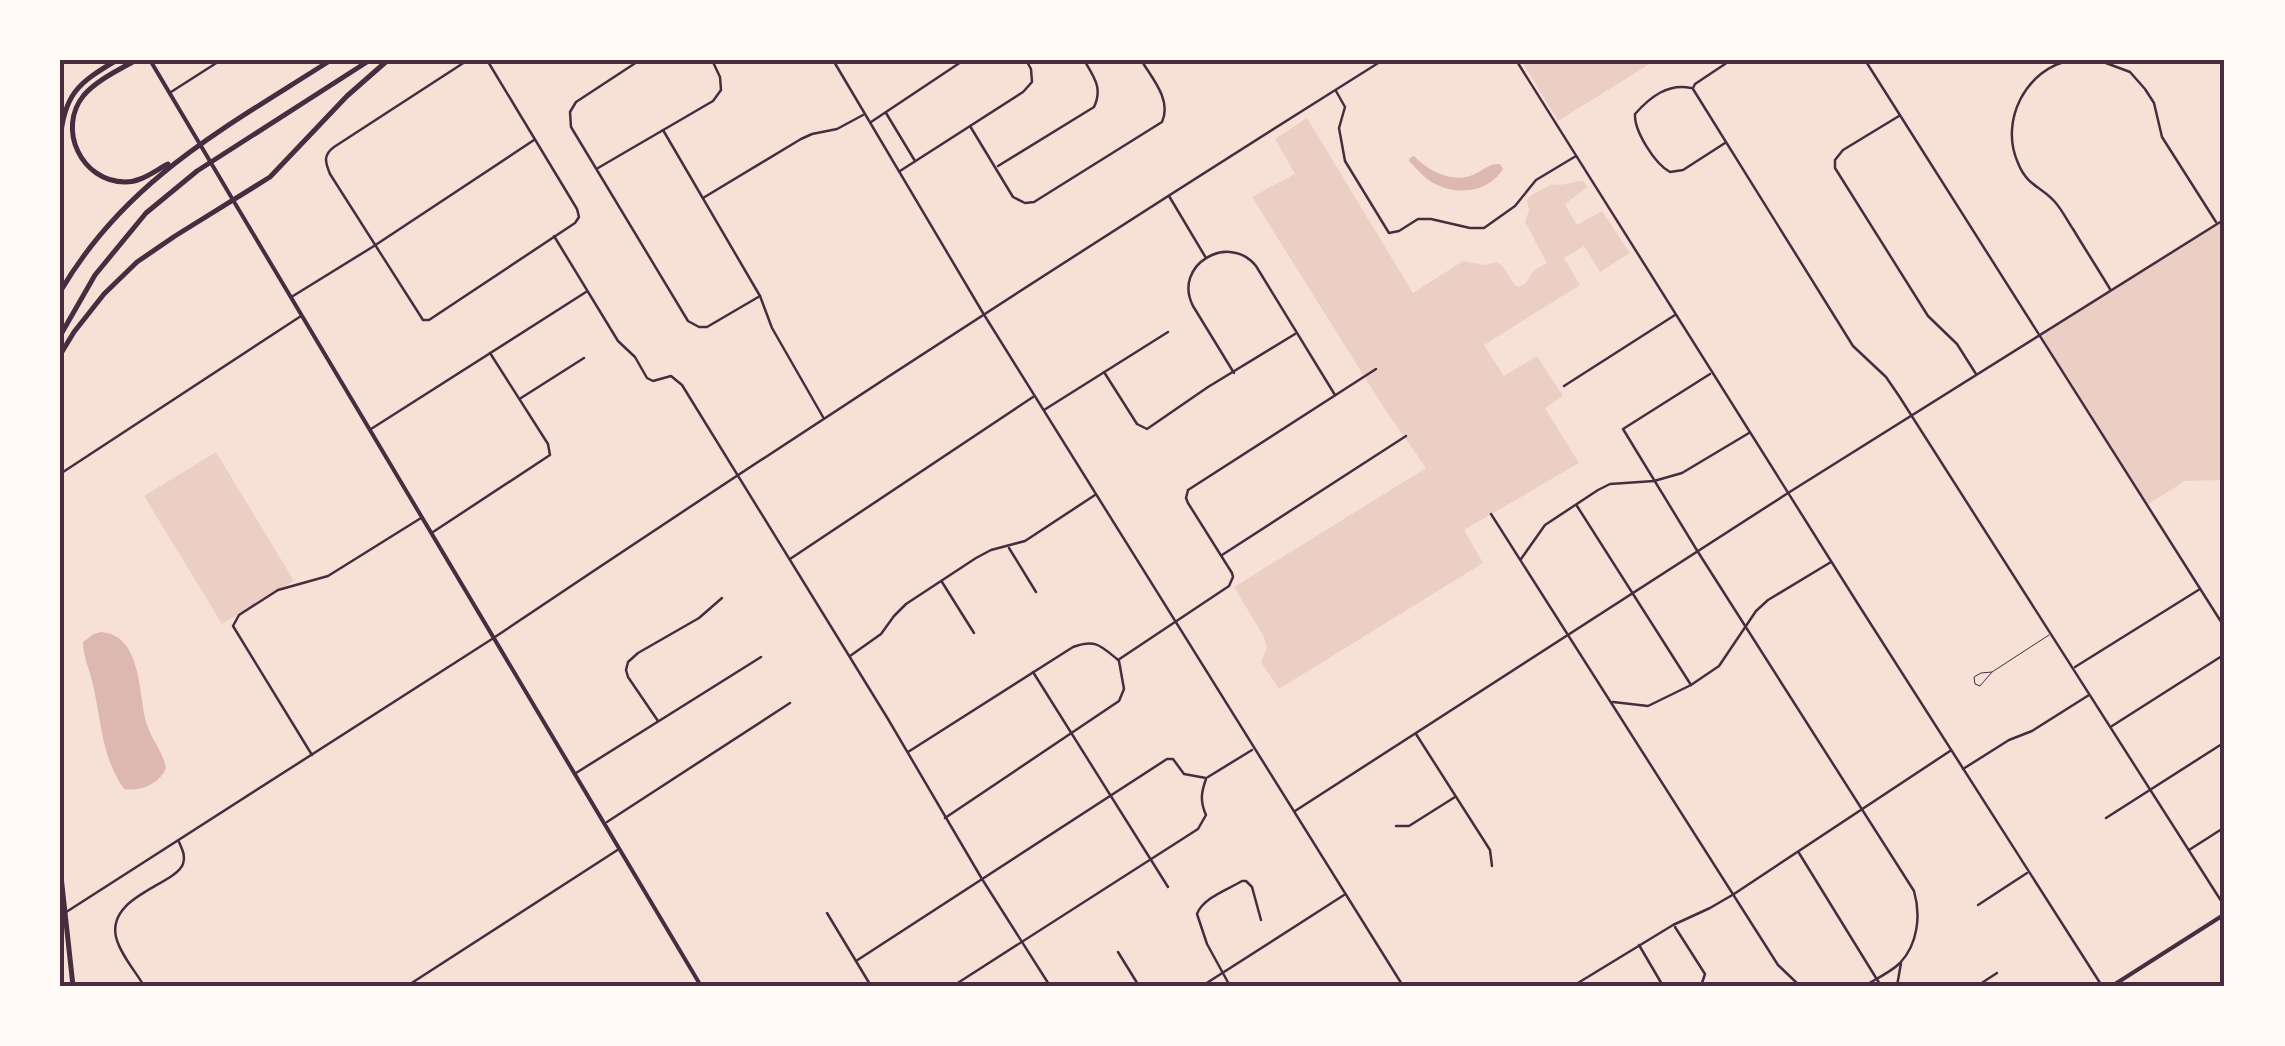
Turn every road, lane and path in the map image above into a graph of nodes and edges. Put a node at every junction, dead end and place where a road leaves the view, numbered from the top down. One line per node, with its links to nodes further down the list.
1 (116, 60): 35 (highway)
2 (136, 60): 38 (highway)
3 (150, 60): 27 (main road)
4 (221, 60): 27 (street)
5 (331, 60): 38 (highway)
6 (370, 60): 62 (highway)
7 (388, 60): 45 (highway)
8 (468, 60): 49 (street)
9 (488, 60): 34 (street)
10 (640, 60): 41 (street)
11 (712, 60): 33 (street)
12 (833, 60): 29 (street)
13 (964, 60): 28 (street)
14 (1026, 60): 32 (street)
15 (1084, 60): 40 (street)
16 (1141, 60): 40 (street)
17 (1382, 60): 26 (street)
18 (1516, 60): 37 (street)
19 (1730, 60): 25 (street)
20 (1864, 60): 30 (street)
21 (2072, 60): 51 (street)
22 (2098, 60): 47 (street)
23 (2219, 60): 24 (street)
24 (2225, 69)
25 (1693, 89): 36 (street); 36 (street)
26 (1335, 90): 37 (street); 43 (street)
27 (170, 93): 45 (main road)
28 (886, 112): 31 (street); 39 (street)
29 (864, 114): 31 (street); 44 (street)
30 (1900, 115): 61 (street); 70 (street)
31 (869, 122): 42 (street)
32 (970, 126): 39 (street); 40 (street)
33 (663, 130): 41 (street); 44 (street)
34 (535, 139): 48 (street); 49 (street)
35 (60, 141)
36 (1726, 143): 76 (street)
37 (1576, 156): 57 (street)
38 (176, 161): 52 (highway)
39 (915, 161): 42 (street)
40 (997, 167)
41 (597, 169): 54 (street)
42 (898, 172): 56 (street)
43 (1168, 196): 50 (street); 56 (street)
44 (703, 198): 54 (street)
45 (233, 200): 55 (main road); 64 (highway)
46 (2225, 218): 47 (street)
47 (2217, 224): 51 (street)
48 (554, 236): 49 (street); 53 (street)
49 (374, 246): 55 (street)
50 (1207, 259): 60 (street); 69 (street)
51 (2111, 290): 61 (street)
52 (60, 292)
53 (587, 292): 63 (street); 82 (street)
54 (760, 296): 77 (street)
55 (291, 297): 58 (main road)
56 (983, 313): 73 (street); 77 (street)
57 (1676, 314): 68 (street); 71 (street)
58 (302, 315): 78 (main road); 81 (street)
59 (1168, 332): 67 (street)
60 (1296, 334): 69 (street); 72 (street)
61 (2038, 335): 70 (street); 97 (street)
62 (60, 336)
63 (490, 353): 74 (street); 78 (street)
64 (60, 355)
65 (584, 358): 74 (street)
66 (1376, 369): 72 (street)
67 (1104, 372): 69 (street); 75 (street)
68 (1712, 372): 79 (street); 83 (street)
69 (1234, 373)
70 (1977, 375): 76 (street)
71 (1564, 386)
72 (1335, 395): 92 (street)
73 (1035, 396): 75 (street); 93 (street)
74 (519, 399): 89 (street)
75 (1044, 410): 85 (street)
76 (1912, 416): 84 (street); 105 (street)
77 (824, 418): 82 (street)
78 (371, 429): 88 (main road)
79 (1751, 432): 83 (street); 84 (street)
80 (1406, 436): 92 (street)
81 (60, 474)
82 (737, 474): 93 (street); 107 (street)
83 (1654, 481): 86 (street); 91 (street)
84 (1788, 493): 91 (street); 95 (street)
85 (1096, 494): 90 (street); 101 (street)
86 (1576, 505): 94 (street); 99 (street)
87 (1491, 514): 94 (street)
88 (422, 518): 89 (main road); 127 (street)
89 (431, 532): 107 (main road)
90 (1008, 547): 96 (street); 98 (street)
91 (1698, 552): 99 (street); 102 (street)
92 (1221, 556): 101 (street)
93 (790, 559): 110 (street)
94 (1521, 559): 106 (street)
95 (1832, 561): 102 (street); 125 (street)
96 (941, 581): 104 (street); 110 (street)
97 (2201, 589): 103 (street); 112 (street)
98 (1036, 592)
99 (1633, 594): 106 (street); 115 (street)
100 (722, 598): 119 (street)
101 (1174, 622): 111 (street); 124 (street)
102 (1746, 627): 115 (street); 134 (street)
103 (2225, 628)
104 (974, 633)
105 (2052, 634): 112 (street); 114 (lane)
106 (1568, 635): 117 (street); 121 (street)
107 (494, 638): 127 (street); 129 (main road)
108 (2225, 654): 120 (street)
109 (761, 656): 119 (street)
110 (849, 656): 126 (street)
111 (1118, 660): 113 (street); 122 (street)
112 (2073, 668): 116 (street)
113 (1033, 672): 122 (street); 126 (street)
114 (1992, 672)
115 (1691, 685): 117 (street)
116 (2090, 694): 120 (street); 128 (street)
117 (1612, 702): 152 (street)
118 (790, 703): 138 (street)
119 (659, 722): 129 (street)
120 (2111, 726): 131 (street)
121 (1416, 733): 133 (street); 135 (street)
122 (1072, 734): 132 (street); 136 (street)
123 (2225, 742): 131 (street)
124 (1254, 749): 130 (street); 135 (street)
125 (1952, 750): 128 (street); 134 (street)
126 (908, 752): 136 (street)
127 (312, 755): 141 (street)
128 (1964, 768): 148 (street)
129 (574, 774): 138 (main road)
130 (1206, 778): 132 (street); 145 (street)
131 (2150, 789): 137 (street); 143 (street)
132 (1110, 796): 145 (street); 149 (street)
133 (1456, 796): 139 (street); 146 (street)
134 (1861, 810): 144 (street); 163 (street)
135 (1294, 812): 151 (street)
136 (945, 818): 149 (street)
137 (2106, 818)
138 (605, 823): 142 (main road)
139 (1396, 826)
140 (2225, 827): 143 (street)
141 (179, 842): 156 (street); 168 (street)
142 (620, 848): 169 (street); 170 (main road)
143 (2189, 850): 154 (street)
144 (1798, 851): 152 (street); 166 (street)
145 (1150, 858): 150 (street); 159 (street)
146 (1492, 866)
147 (60, 868): 167 (highway)
148 (2028, 872): 153 (street); 186 (street)
149 (982, 879): 159 (street); 162 (street)
150 (1168, 887)
151 (1345, 894): 164 (street); 177 (street)
152 (1734, 894): 158 (street); 181 (street)
153 (1978, 904)
154 (2225, 910): 187 (main road)
155 (827, 912): 162 (street)
156 (60, 916)
157 (1261, 920): 164 (street)
158 (1673, 924): 160 (street); 180 (street)
159 (1022, 942): 172 (street); 173 (street)
160 (1639, 945): 178 (street); 179 (street)
161 (1118, 952): 174 (street)
162 (856, 962): 171 (street)
163 (1901, 962): 166 (street); 184 (street)
164 (1222, 973): 175 (street); 176 (street)
165 (1996, 973): 185 (street)
166 (1876, 978): 182 (street); 183 (street)
167 (73, 986)
168 (144, 986)
169 (407, 986)
170 (701, 986)
171 (871, 986)
172 (953, 986)
173 (1050, 986)
174 (1139, 986)
175 (1202, 986)
176 (1230, 986)
177 (1403, 986)
178 (1574, 986)
179 (1664, 986)
180 (1701, 986)
181 (1800, 986)
182 (1864, 986)
183 (1882, 986)
184 (1897, 986)
185 (1977, 986)
186 (2102, 986)
187 (2112, 986)

